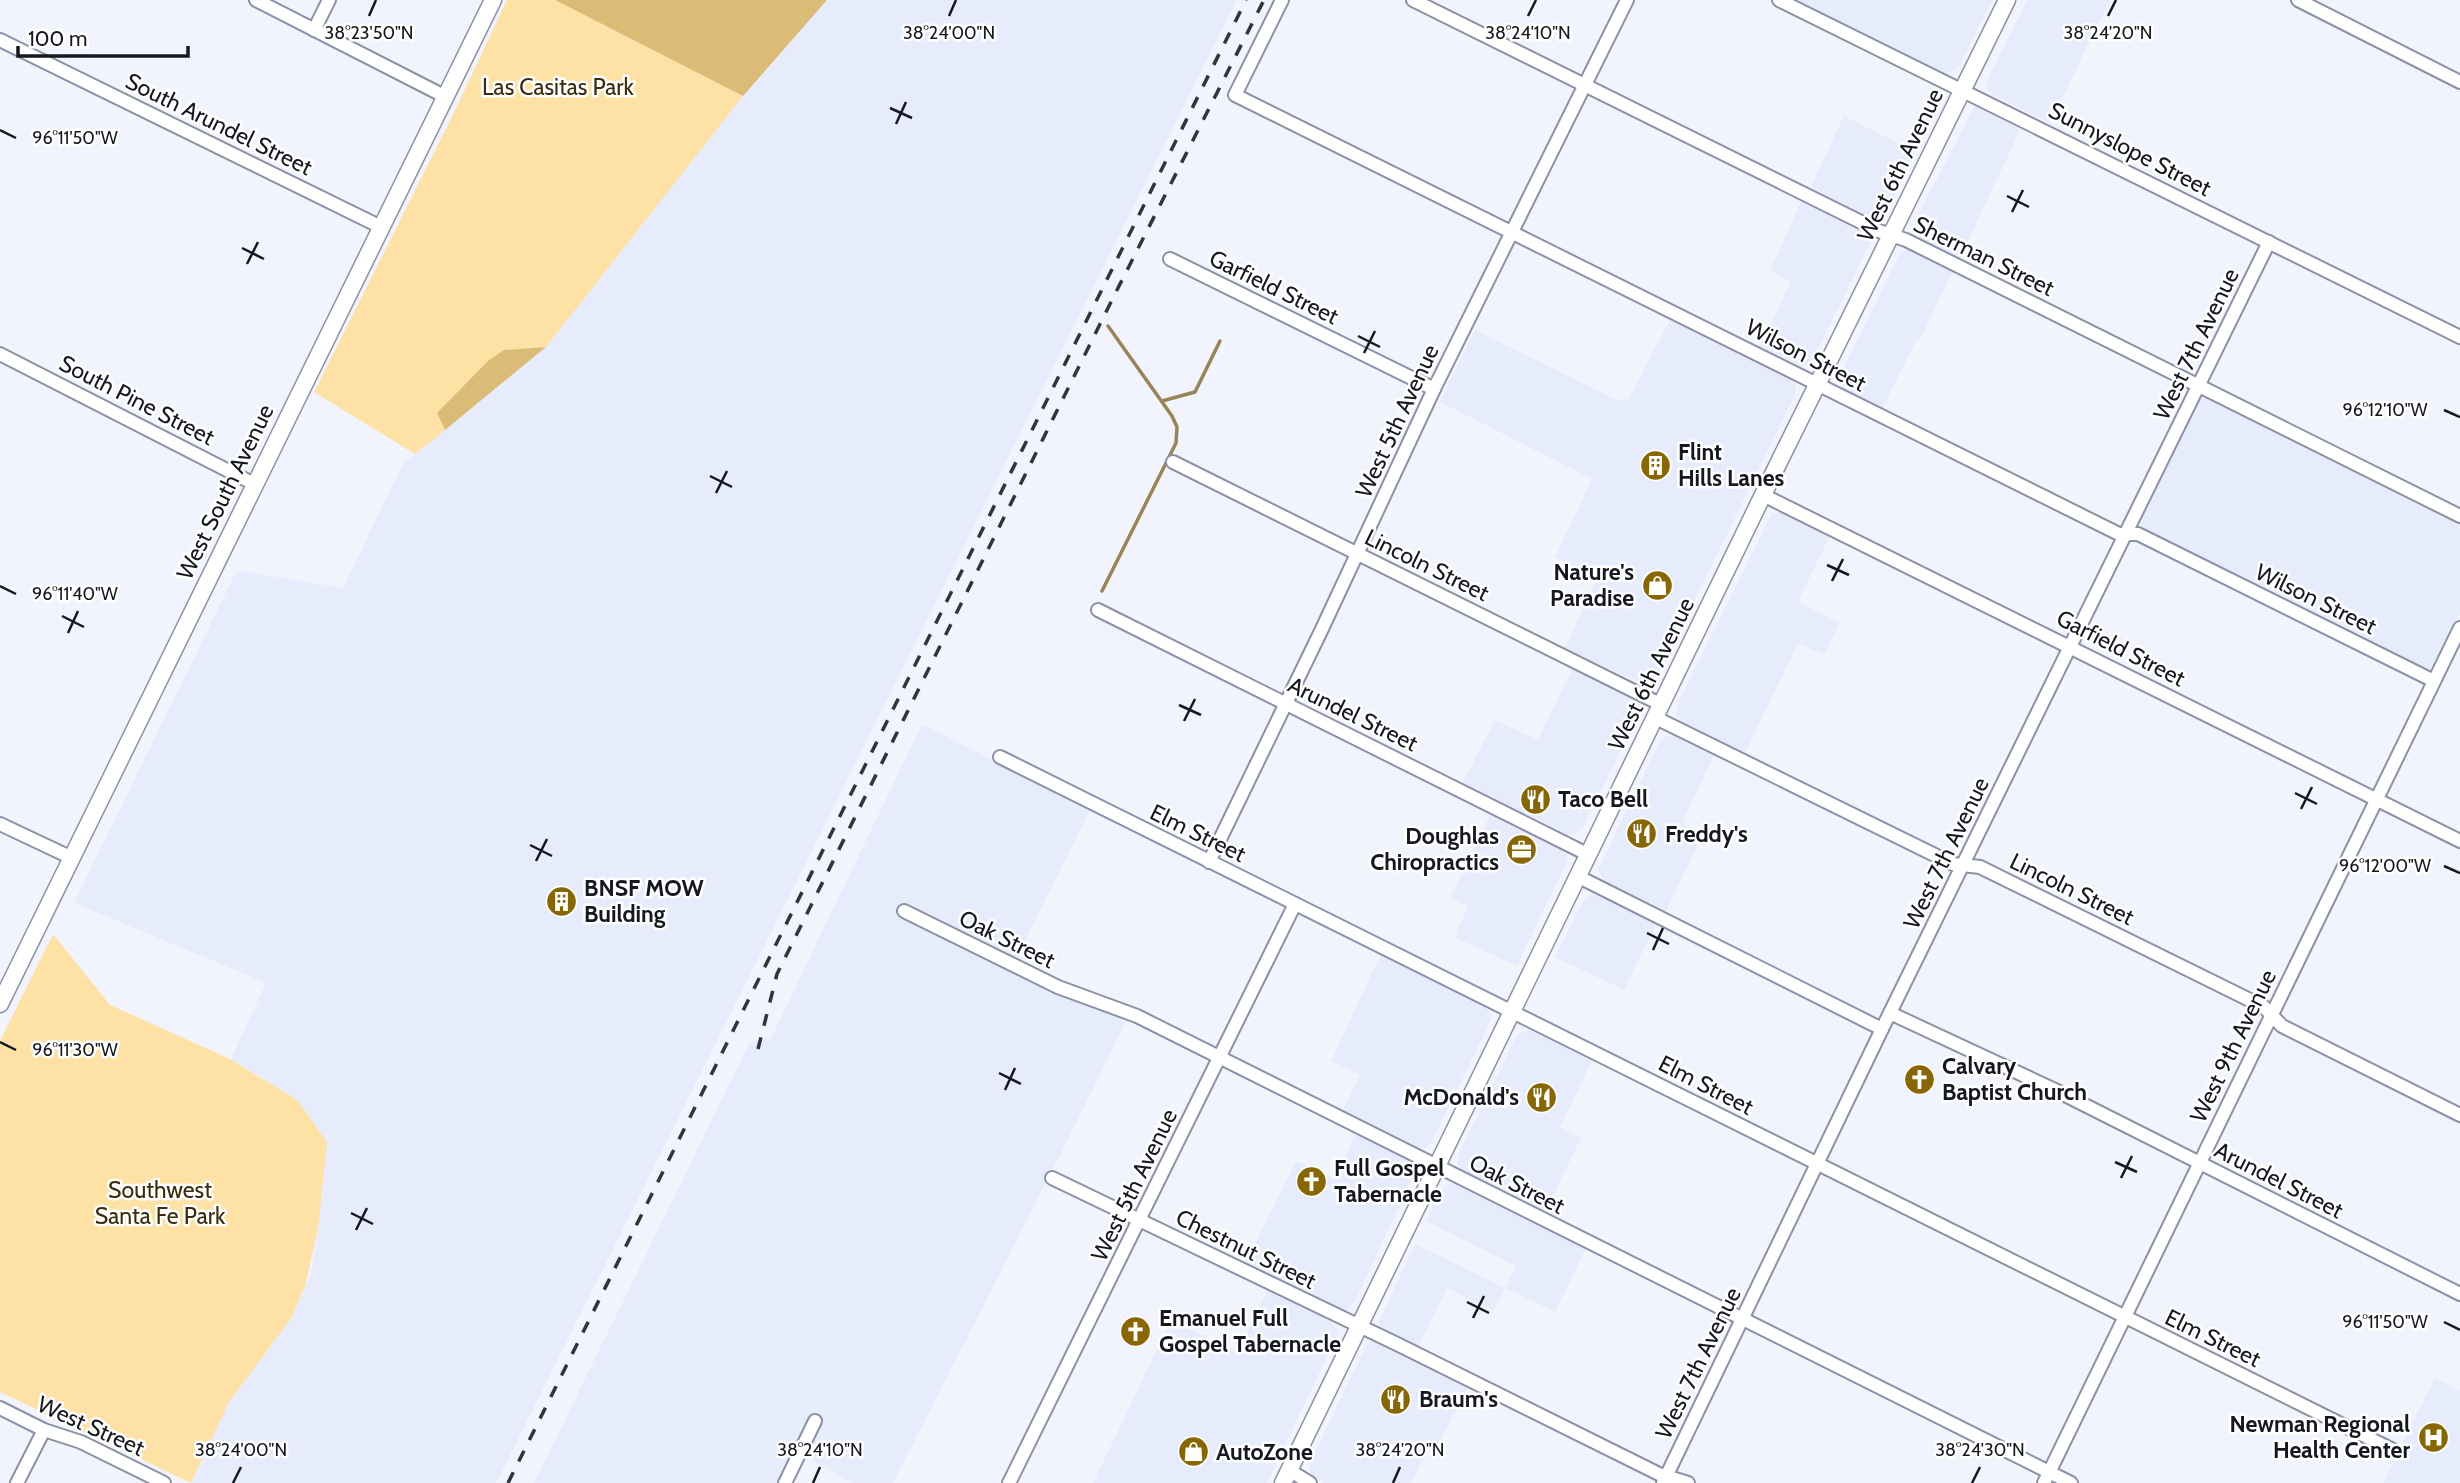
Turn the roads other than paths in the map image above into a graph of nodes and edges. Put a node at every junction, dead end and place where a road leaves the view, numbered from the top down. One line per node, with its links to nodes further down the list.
1 (256, 0): 10 (street)
2 (329, 0): 10 (street)
3 (493, 0): 15 (main road, West South Avenue)
4 (1282, 0): 17 (street, Wilson Street)
5 (1413, 0): 13 (street, Sherman Street)
6 (1627, 0): 13 (street, West 5th Avenue)
7 (1779, 0): 14 (street, Sunnyslope Street)
8 (2007, 0): 14 (main road, West 6th Avenue)
9 (2302, 1): 12 (street)
10 (314, 30): 15 (street)
11 (0, 40): 16 (street, South Arundel Street)
12 (2460, 82)
13 (1584, 85): 17 (street, West 5th Avenue); 18 (street, Sherman Street)
14 (1963, 89): 18 (main road, West 6th Avenue); 19 (street, Sunnyslope Street)
15 (446, 97): 16 (main road, West South Avenue)
16 (382, 227): 27 (main road, West South Avenue)
17 (1512, 232): 23 (street, Wilson Street); 25 (street, West 5th Avenue)
18 (1891, 235): 23 (main road, West 6th Avenue); 24 (street, Sherman Street)
19 (2269, 242): 21 (street, Sunnyslope Street); 24 (street, West 7th Avenue)
20 (1170, 259): 25 (street, Garfield Street)
21 (2460, 337)
22 (0, 354): 27 (street, South Pine Street)
23 (1818, 384): 28 (main road, West 6th Avenue); 30 (street, Wilson Street)
24 (2199, 385): 29 (street, Sherman Street); 30 (street, West 7th Avenue)
25 (1434, 389): 31 (street, West 5th Avenue)
26 (1173, 462): 31 (street, Lincoln Street)
27 (254, 484): 43 (main road, West South Avenue)
28 (1763, 495): 34 (street, Garfield Street); 37 (main road, West 6th Avenue)
29 (2460, 516)
30 (2126, 535): 34 (street, West 7th Avenue); 35 (street, Wilson Street)
31 (1357, 554): 36 (street, West 5th Avenue); 37 (street, Lincoln Street)
32 (1098, 610): 36 (street, Arundel Street)
33 (2460, 628): 35 (street, West 9th Avenue)
34 (2071, 646): 39 (street, Garfield Street); 45 (street, West 7th Avenue)
35 (2434, 681): 39 (street, West 9th Avenue)
36 (1286, 704): 42 (street, Arundel Street); 44 (street, West 5th Avenue)
37 (1659, 712): 42 (main road, West 6th Avenue); 45 (street, Lincoln Street)
38 (1000, 757): 44 (street, Elm Street)
39 (2376, 801): 41 (street, Garfield Street); 52 (street, West 9th Avenue)
40 (0, 824): 43 (street)
41 (2460, 841)
42 (1589, 855): 46 (main road, West 6th Avenue)
43 (72, 858): 49 (main road, West South Avenue)
44 (1209, 862): 47 (street, Elm Street)
45 (1962, 866): 51 (street, West 7th Avenue); 52 (street, Lincoln Street)
46 (1578, 877): 50 (main road, West 6th Avenue); 53 (street)
47 (1295, 904): 50 (street, Elm Street); 54 (street, West 5th Avenue)
48 (904, 911): 54 (street, Oak Street)
49 (0, 1004)
50 (1513, 1012): 56 (street, Elm Street); 58 (main road, West 6th Avenue)
51 (1890, 1013): 53 (street, West 7th Avenue); 57 (street, Arundel Street)
52 (2271, 1016): 55 (street, Lincoln Street); 57 (street, West 9th Avenue)
53 (1882, 1029): 56 (street, West 7th Avenue)
54 (1220, 1058): 58 (street, Oak Street); 60 (street, West 5th Avenue)
55 (2460, 1115)
56 (1817, 1164): 62 (street, Elm Street); 63 (street, West 7th Avenue)
57 (2200, 1164): 61 (street, Arundel Street); 62 (street, West 9th Avenue)
58 (1438, 1168): 63 (street, Oak Street); 64 (main road, West 6th Avenue)
59 (1052, 1178): 60 (street, Chestnut Street)
60 (1140, 1221): 64 (street, Chestnut Street); 75 (street, West 5th Avenue)
61 (2460, 1294)
62 (2124, 1318): 68 (street, Elm Street); 70 (street, West 9th Avenue)
63 (1743, 1321): 70 (street, Oak Street); 71 (street, West 7th Avenue)
64 (1360, 1327): 69 (main road, West 6th Avenue); 71 (street, Chestnut Street)
65 (0, 1408): 67 (street, West Street)
66 (816, 1421): 74 (street)
67 (44, 1430): 72 (street); 73 (street, West Street)
68 (2393, 1450)
69 (1286, 1477): 76 (street)
70 (2047, 1477): 78 (street, Oak Street)
71 (1665, 1480): 77 (street, Chestnut Street)
72 (17, 1483)
73 (164, 1483)
74 (785, 1483)
75 (1009, 1483)
76 (1310, 1483)
77 (1688, 1483)
78 (2071, 1483)

